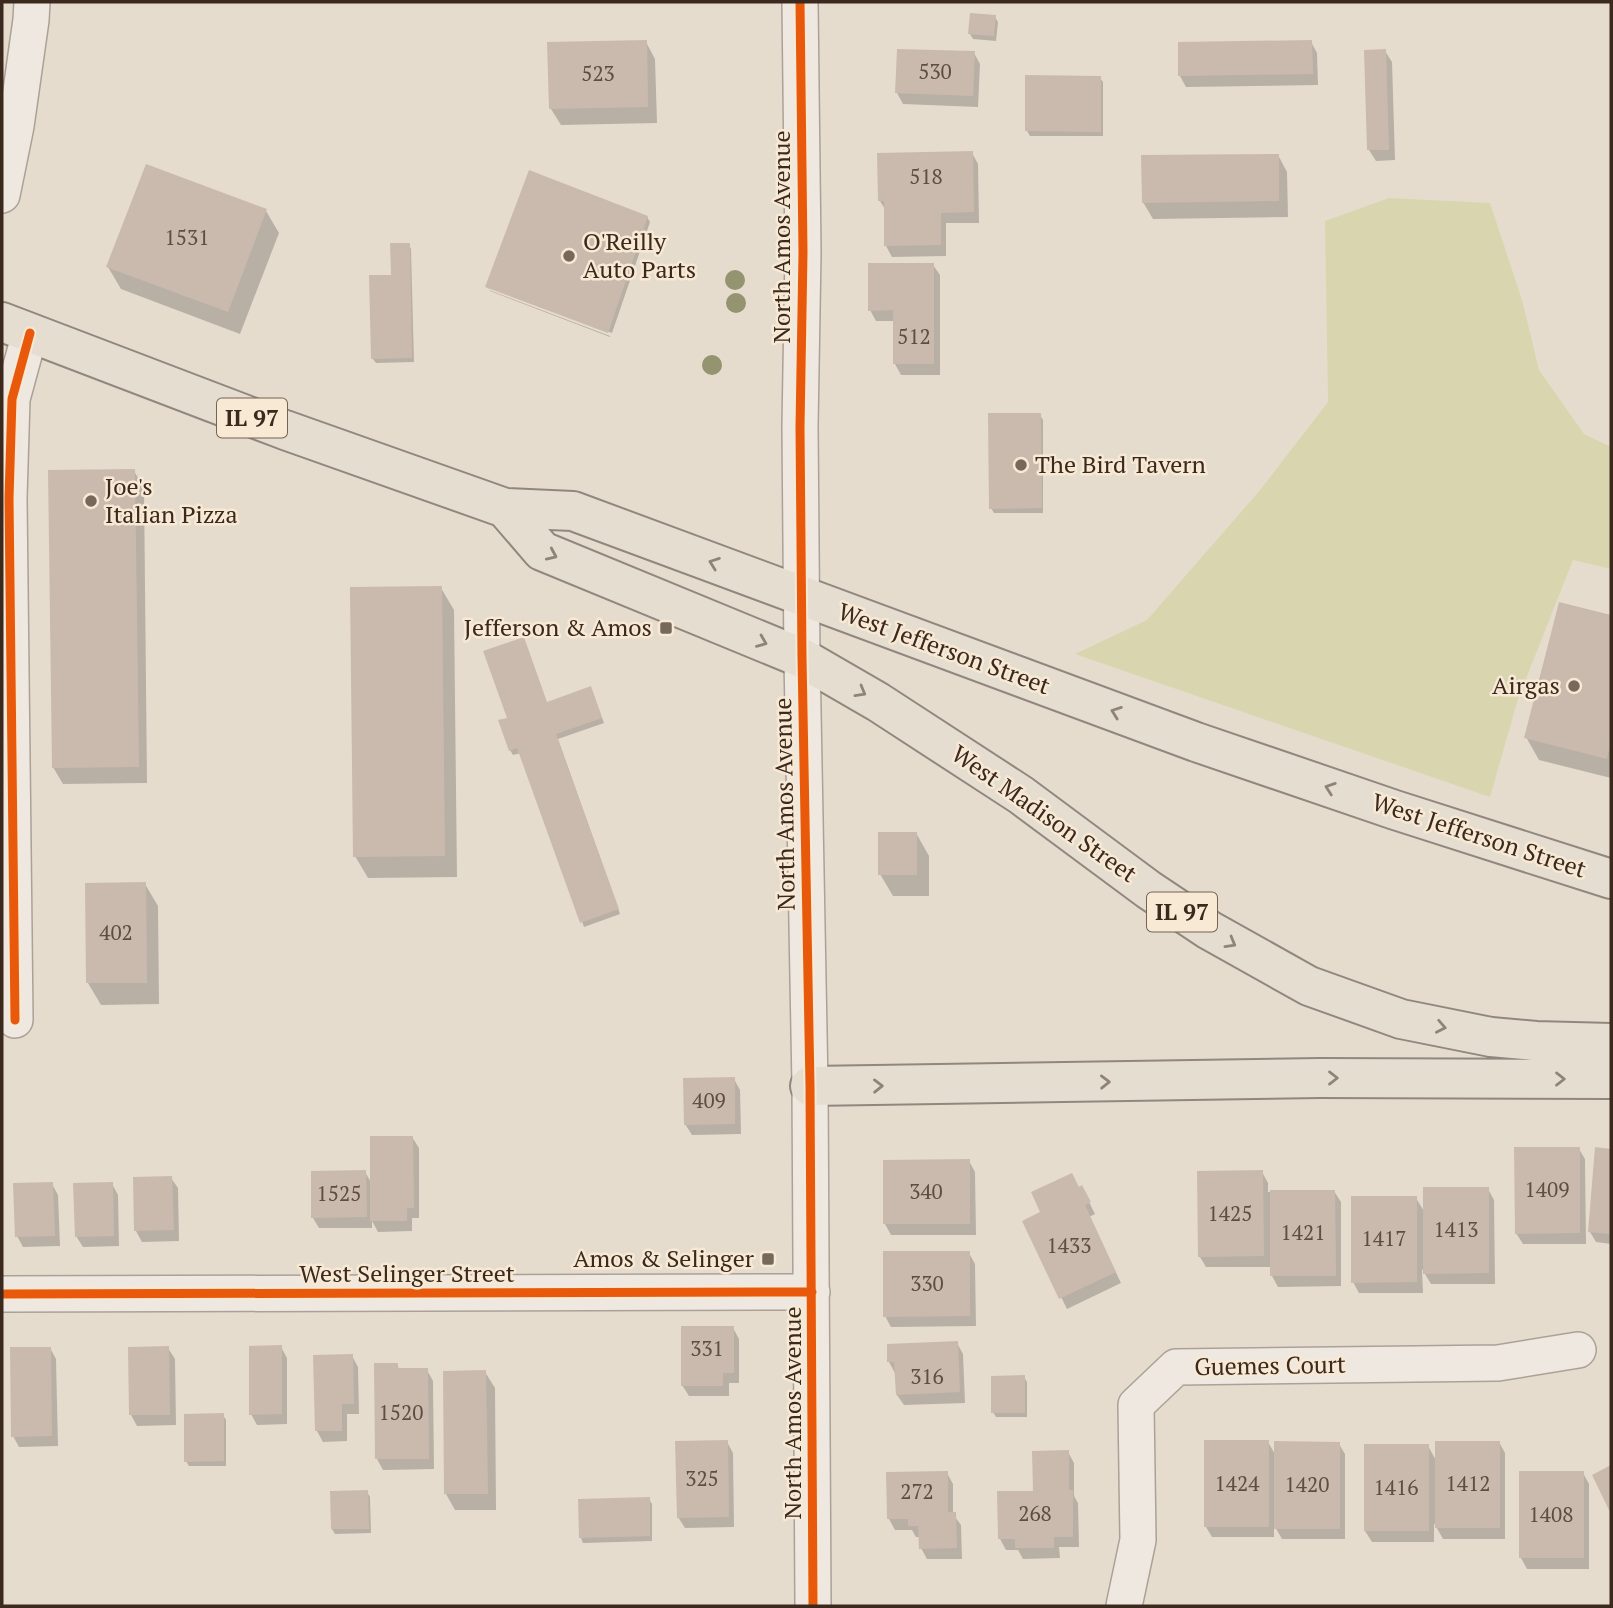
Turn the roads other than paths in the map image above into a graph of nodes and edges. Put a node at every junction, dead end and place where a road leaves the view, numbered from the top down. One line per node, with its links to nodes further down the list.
1 (32, 2): 3 (street)
2 (800, 2): 6 (street, North Amos Avenue)
3 (2, 195)
4 (16, 328): 5 (main road, West Jefferson Street / IL 97); 9 (street)
5 (505, 508): 6 (main road, West Jefferson Street / IL 97, one-way to 5); 7 (main road, West Madison Street / IL 97, one-way to 7)
6 (801, 596): 7 (street, North Amos Avenue); 8 (main road, West Jefferson Street / IL 97, one-way to 6)
7 (802, 658): 10 (main road, West Madison Street / IL 97, one-way to 10); 12 (street, North Amos Avenue)
8 (1611, 879)
9 (15, 1020)
10 (1611, 1043)
11 (1611, 1079): 12 (main road, one-way to 11)
12 (810, 1086): 13 (street, North Amos Avenue)
13 (812, 1292): 14 (street, West Selinger Street); 16 (street, North Amos Avenue)
14 (2, 1294)
15 (1578, 1350): 17 (street, Guemes Court)
16 (813, 1606)
17 (1124, 1606)

